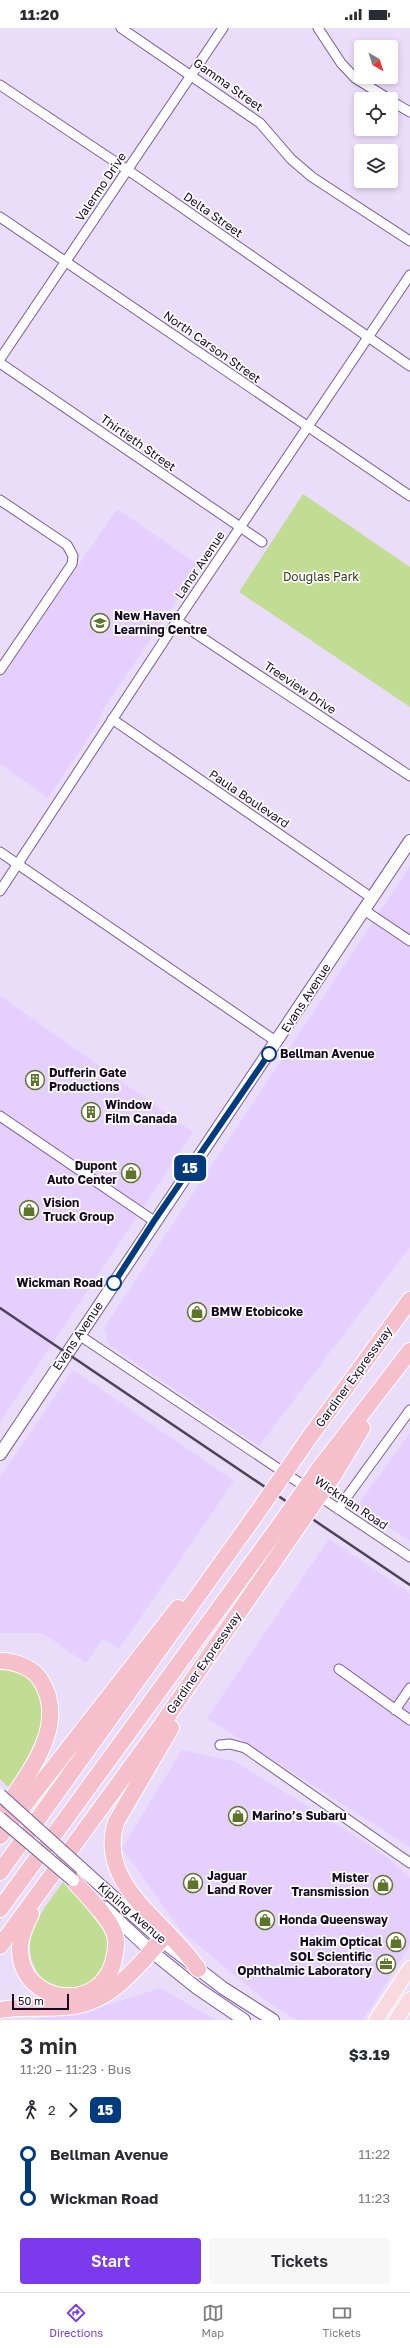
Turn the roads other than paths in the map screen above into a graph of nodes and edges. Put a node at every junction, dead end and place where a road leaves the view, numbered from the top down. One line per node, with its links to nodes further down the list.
1 (121, 28): 4 (street, Gamma Street)
2 (223, 28): 4 (street, Valermo Drive)
3 (318, 28): 6 (street)
4 (192, 75): 9 (street, Valermo Drive); 11 (street, Gamma Street)
5 (0, 85): 9 (street, Delta Street)
6 (377, 92)
7 (398, 105): 8 (street)
8 (410, 112)
9 (126, 170): 12 (street, Valermo Drive); 14 (street, Delta Street)
10 (0, 217): 12 (street, North Carson Street)
11 (410, 241)
12 (66, 261): 15 (street, Valermo Drive); 18 (street, North Carson Street)
13 (410, 275): 14 (street, Lanor Avenue)
14 (369, 337): 17 (street, Delta Street); 18 (street, Lanor Avenue)
15 (0, 359)
16 (0, 363): 21 (street, Thirtieth Street)
17 (410, 366)
18 (308, 427): 19 (street, North Carson Street); 21 (street, Lanor Avenue)
19 (410, 496)
20 (1, 503): 24 (street)
21 (240, 527): 22 (street, Thirtieth Street); 23 (street, Lanor Avenue)
22 (262, 542)
23 (178, 621): 25 (street, Lanor Avenue); 26 (street, Treeview Drive)
24 (0, 670)
25 (112, 719): 29 (street, Lanor Avenue); 31 (street, Paula Boulevard)
26 (410, 776)
27 (410, 841): 31 (main road, Evans Avenue)
28 (0, 852): 29 (street)
29 (18, 864): 30 (street, Lanor Avenue); 34 (street)
30 (0, 891)
31 (372, 898): 32 (main road, Evans Avenue)
32 (364, 910): 33 (street); 34 (main road, Evans Avenue)
33 (410, 941)
34 (277, 1042): 36 (main road, Evans Avenue)
35 (0, 1116): 36 (street)
36 (154, 1221): 38 (main road, Evans Avenue)
37 (410, 1300): 43 (highway, Gardiner Expressway, bridge)
38 (79, 1335): 41 (main road, Evans Avenue); 42 (street, Wickman Road)
39 (410, 1351): 44 (highway, Gardiner Expressway, bridge)
40 (410, 1410): 42 (street)
41 (0, 1454)
42 (338, 1509): 45 (street, Wickman Road)
43 (257, 1513): 55 (highway, Gardiner Expressway); 57 (highway, Gardiner Expressway)
44 (286, 1530): 46 (highway, Gardiner Expressway); 60 (highway, Gardiner Expressway)
45 (410, 1557)
46 (220, 1642): 59 (highway, Gardiner Expressway); 64 (highway)
47 (0, 1661): 54 (highway)
48 (339, 1669): 50 (street)
49 (410, 1688): 50 (street)
50 (395, 1710): 51 (street)
51 (410, 1720)
52 (220, 1745): 56 (street)
53 (0, 1795): 58 (main road, Kipling Avenue, bridge)
54 (0, 1817): 58 (main road, Kipling Avenue, bridge)
55 (0, 1836)
56 (410, 1863)
57 (0, 1872)
58 (77, 1874): 59 (highway); 61 (main road, Kipling Avenue)
59 (45, 1883): 62 (highway, Gardiner Expressway)
60 (0, 1910)
61 (156, 1945): 64 (main road, Kipling Avenue); 66 (highway); 67 (main road, Kipling Avenue)
62 (0, 1946)
63 (410, 1968): 69 (main road)
64 (198, 1969): 68 (main road, Kipling Avenue)
65 (410, 1999): 70 (main road)
66 (0, 2010)
67 (244, 2020)
68 (273, 2020)
69 (376, 2020)
70 (396, 2020)

